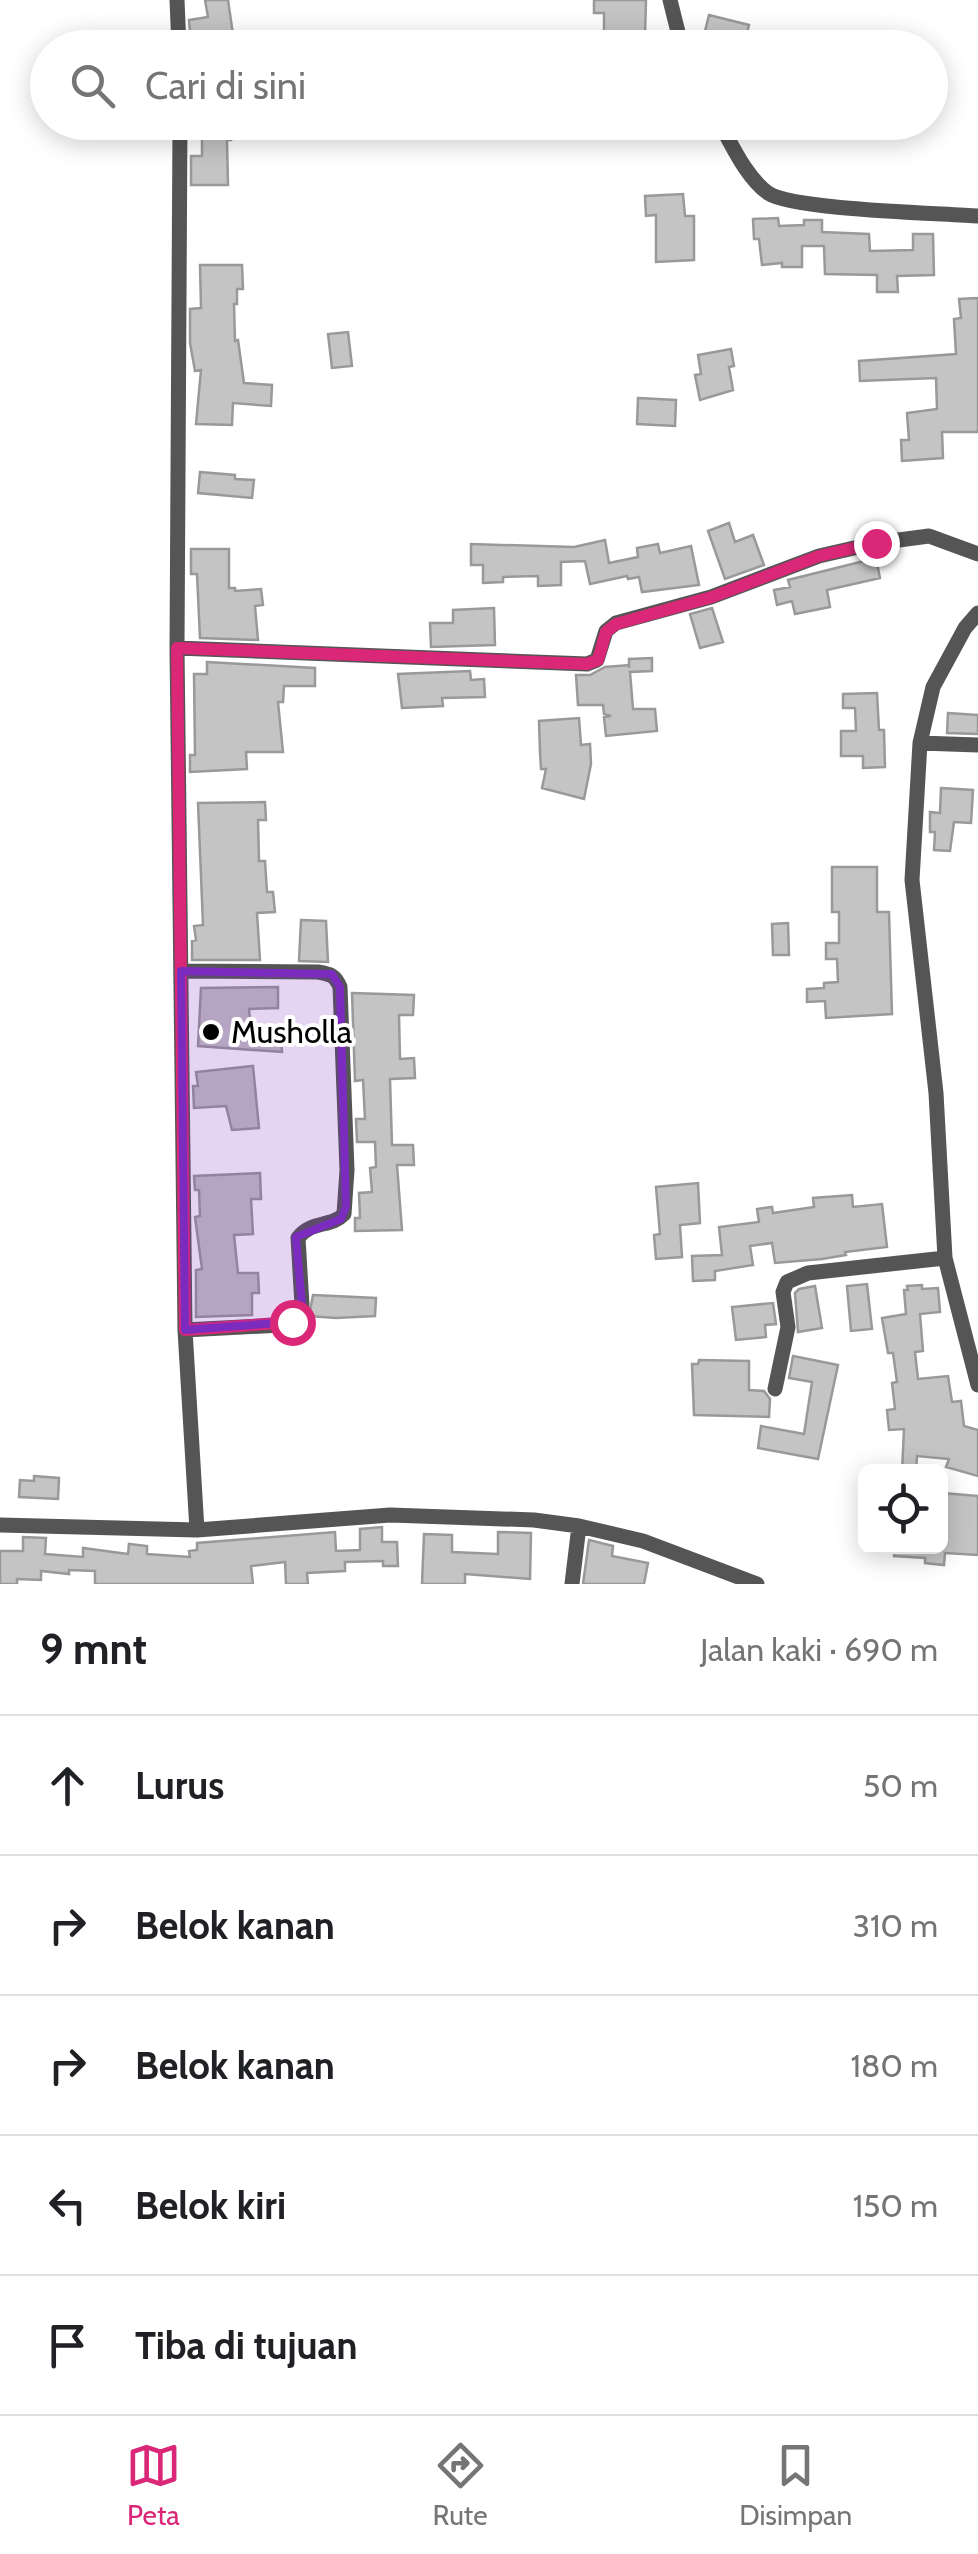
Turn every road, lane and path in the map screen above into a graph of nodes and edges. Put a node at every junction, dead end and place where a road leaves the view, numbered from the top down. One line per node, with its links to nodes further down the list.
1 (176, 0): 3 (street)
2 (670, 0): 4 (street)
3 (178, 30)
4 (678, 30)
5 (180, 140): 10 (street)
6 (730, 140): 7 (street)
7 (978, 216)
8 (978, 554): 10 (street)
9 (978, 613): 11 (street)
10 (177, 648): 13 (street)
11 (920, 743): 12 (street); 14 (street)
12 (978, 745)
13 (181, 970): 15 (street); 15 (street)
14 (945, 1258): 16 (street); 17 (street)
15 (185, 1330): 20 (street)
16 (978, 1385)
17 (776, 1389)
18 (0, 1525): 20 (street)
19 (579, 1526): 20 (street); 21 (street); 22 (street)
20 (197, 1530)
21 (572, 1584)
22 (757, 1584)

